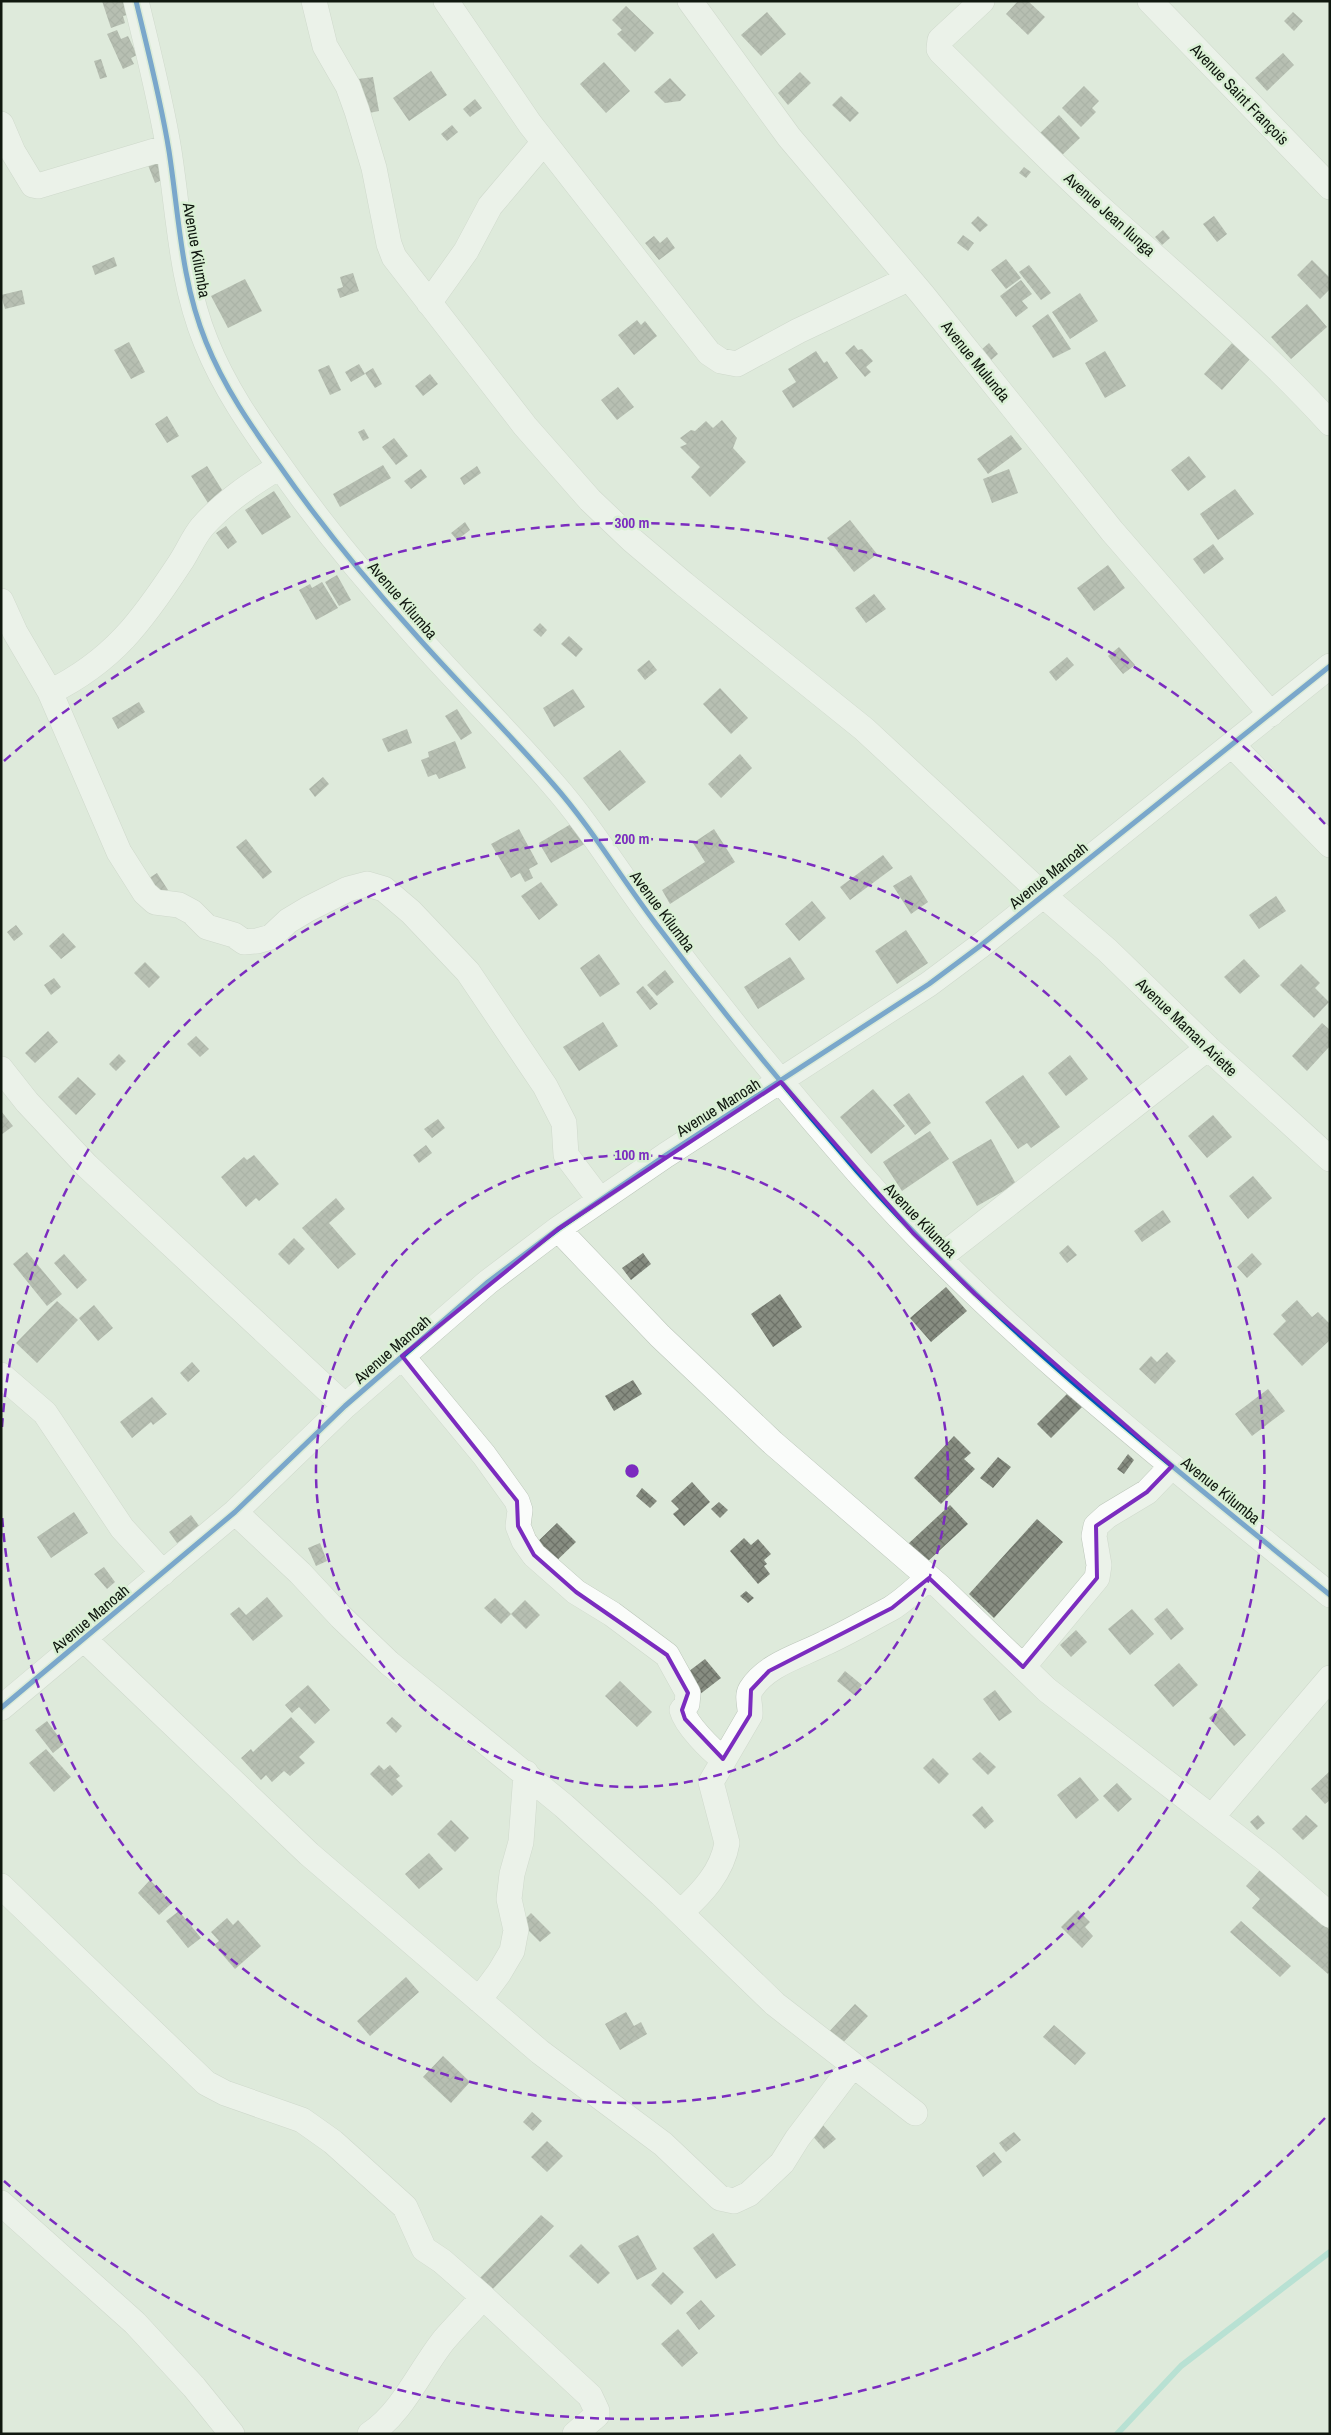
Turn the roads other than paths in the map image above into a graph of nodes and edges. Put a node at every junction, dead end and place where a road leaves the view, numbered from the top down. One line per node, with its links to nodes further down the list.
1 (136, 1): 9 (street, Avenue Kilumba)
2 (314, 1): 12 (street, Avenue Maman Ariette)
3 (446, 1): 8 (street)
4 (690, 1): 11 (street, Avenue Mulunda)
5 (982, 1): 13 (street, Avenue Jean Ilunga)
6 (1150, 1): 10 (street, Avenue Saint François)
7 (1, 124): 9 (street)
8 (544, 142): 11 (street); 12 (street)
9 (168, 147): 14 (street, Avenue Kilumba)
10 (1330, 187)
11 (908, 278): 18 (street, Avenue Mulunda)
12 (429, 303): 21 (street, Avenue Maman Ariette)
13 (1330, 423)
14 (280, 466): 17 (street); 24 (street, Avenue Kilumba)
15 (1, 601): 17 (street)
16 (1330, 666): 18 (street, Avenue Manoah)
17 (50, 692): 26 (street)
18 (1271, 714): 19 (street, Avenue Manoah)
19 (1232, 745): 20 (street); 21 (street, Avenue Manoah)
20 (1330, 845)
21 (1043, 895): 22 (street, Avenue Maman Ariette); 24 (street, Avenue Manoah)
22 (1208, 1048): 25 (street, Avenue Maman Ariette); 28 (street)
23 (1, 1069): 31 (street)
24 (781, 1082): 26 (street, Avenue Manoah); 28 (street, Avenue Kilumba)
25 (1330, 1159)
26 (600, 1200): 27 (street, Avenue Manoah)
27 (558, 1229): 29 (street, Avenue Manoah); 35 (street)
28 (940, 1258): 32 (street, Avenue Kilumba)
29 (402, 1356): 31 (street, Avenue Manoah); 41 (street)
30 (1, 1375): 34 (street)
31 (345, 1406): 33 (street, Avenue Manoah)
32 (1172, 1466): 36 (street, Avenue Kilumba); 38 (street)
33 (235, 1512): 34 (street, Avenue Manoah); 42 (street)
34 (163, 1573): 37 (street, Avenue Manoah)
35 (929, 1578): 38 (street); 41 (street)
36 (1330, 1594)
37 (85, 1640): 40 (street, Avenue Manoah); 47 (street)
38 (1023, 1667): 43 (street)
39 (1330, 1678): 43 (street)
40 (1, 1708)
41 (723, 1759): 45 (street)
42 (526, 1773): 45 (street); 47 (street)
43 (1212, 1817): 46 (street)
44 (1, 1886): 51 (street)
45 (681, 1912): 48 (street)
46 (1330, 1916)
47 (479, 2000): 48 (street)
48 (853, 2065): 49 (street)
49 (915, 2113)
50 (1, 2203): 52 (street)
51 (483, 2297): 53 (street); 54 (street)
52 (232, 2434)
53 (370, 2434)
54 (575, 2434)

